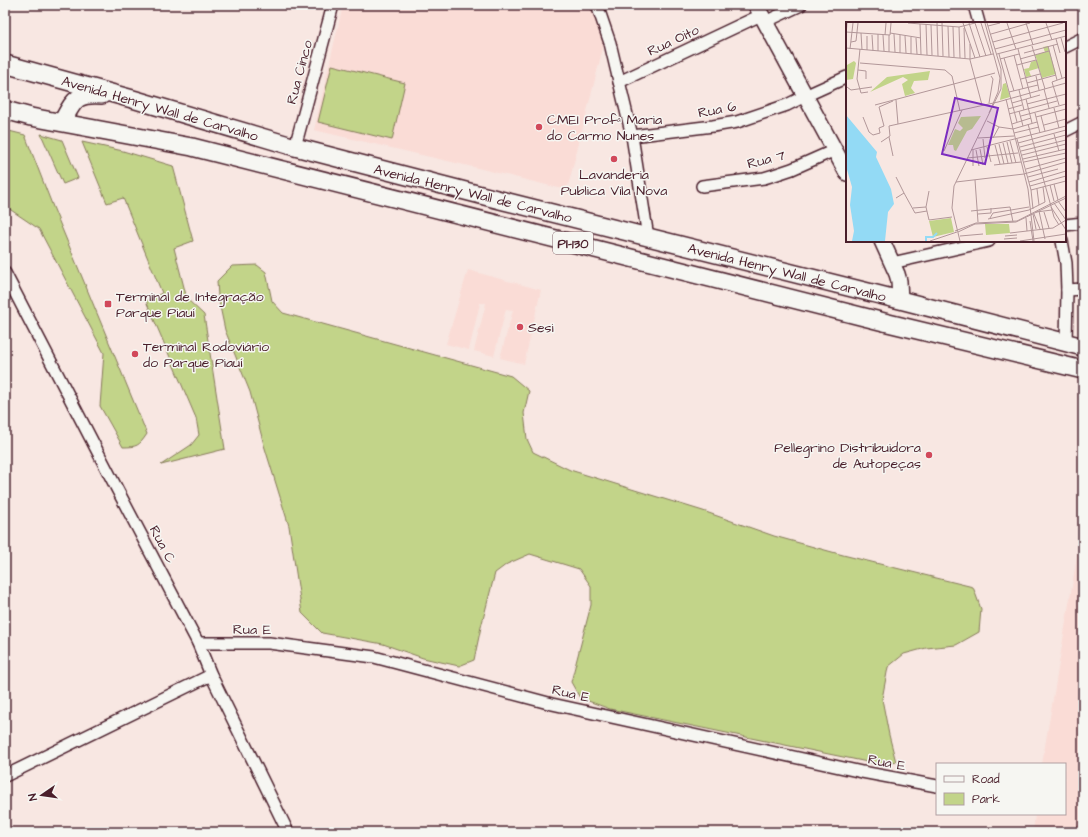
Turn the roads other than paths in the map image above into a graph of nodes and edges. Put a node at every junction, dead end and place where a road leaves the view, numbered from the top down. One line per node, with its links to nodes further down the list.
1 (333, 5): 19 (street, Rua Cinco)
2 (597, 5): 11 (street)
3 (801, 5): 5 (street, Rua Oito)
4 (974, 5): 6 (street)
5 (761, 14): 11 (street, Rua Oito); 12 (street)
6 (975, 22)
7 (1083, 38): 8 (street)
8 (1066, 46)
9 (5, 64): 13 (main road, Avenida Henry Wall de Carvalho / PI-130)
10 (846, 77): 12 (street, Rua 6)
11 (619, 82): 18 (street)
12 (805, 96): 18 (street, Rua 6); 20 (street)
13 (136, 100): 15 (main road); 19 (main road, Avenida Henry Wall de Carvalho / PI-130)
14 (5, 110): 15 (main road, Avenida Henry Wall de Carvalho / PI-130)
15 (62, 122): 30 (main road, Avenida Henry Wall de Carvalho / PI-130)
16 (1083, 122): 17 (street)
17 (1066, 130)
18 (632, 136): 26 (street)
19 (295, 147): 23 (main road, Avenida Henry Wall de Carvalho / PI-130)
20 (840, 153): 21 (street); 22 (street, Rua 7)
21 (846, 170)
22 (702, 186)
23 (592, 223): 26 (main road, Avenida Henry Wall de Carvalho / PI-130); 30 (main road)
24 (1083, 223): 25 (street)
25 (1066, 225)
26 (648, 237): 36 (main road, Avenida Henry Wall de Carvalho / PI-130)
27 (882, 242): 31 (street)
28 (985, 242): 31 (street)
29 (1062, 242): 34 (street)
30 (587, 246): 37 (main road, Avenida Henry Wall de Carvalho / PI-130)
31 (892, 263): 36 (street)
32 (5, 273): 35 (street, Rua C)
33 (1083, 289): 34 (street)
34 (1067, 290): 39 (street)
35 (9, 293): 43 (street, Rua C)
36 (900, 300): 37 (main road); 38 (main road, Avenida Henry Wall de Carvalho / PI-130)
37 (888, 323): 41 (main road, Avenida Henry Wall de Carvalho / PI-130)
38 (1034, 335): 39 (main road, Avenida Henry Wall de Carvalho / PI-130); 41 (main road)
39 (1066, 343): 40 (main road, Avenida Henry Wall de Carvalho / PI-130)
40 (1083, 347)
41 (1025, 356): 42 (main road, Avenida Henry Wall de Carvalho / PI-130)
42 (1083, 370)
43 (198, 642): 44 (street, Rua C); 46 (street, Rua E)
44 (211, 675): 45 (street); 47 (street, Rua C)
45 (5, 776)
46 (936, 786)
47 (288, 832)

